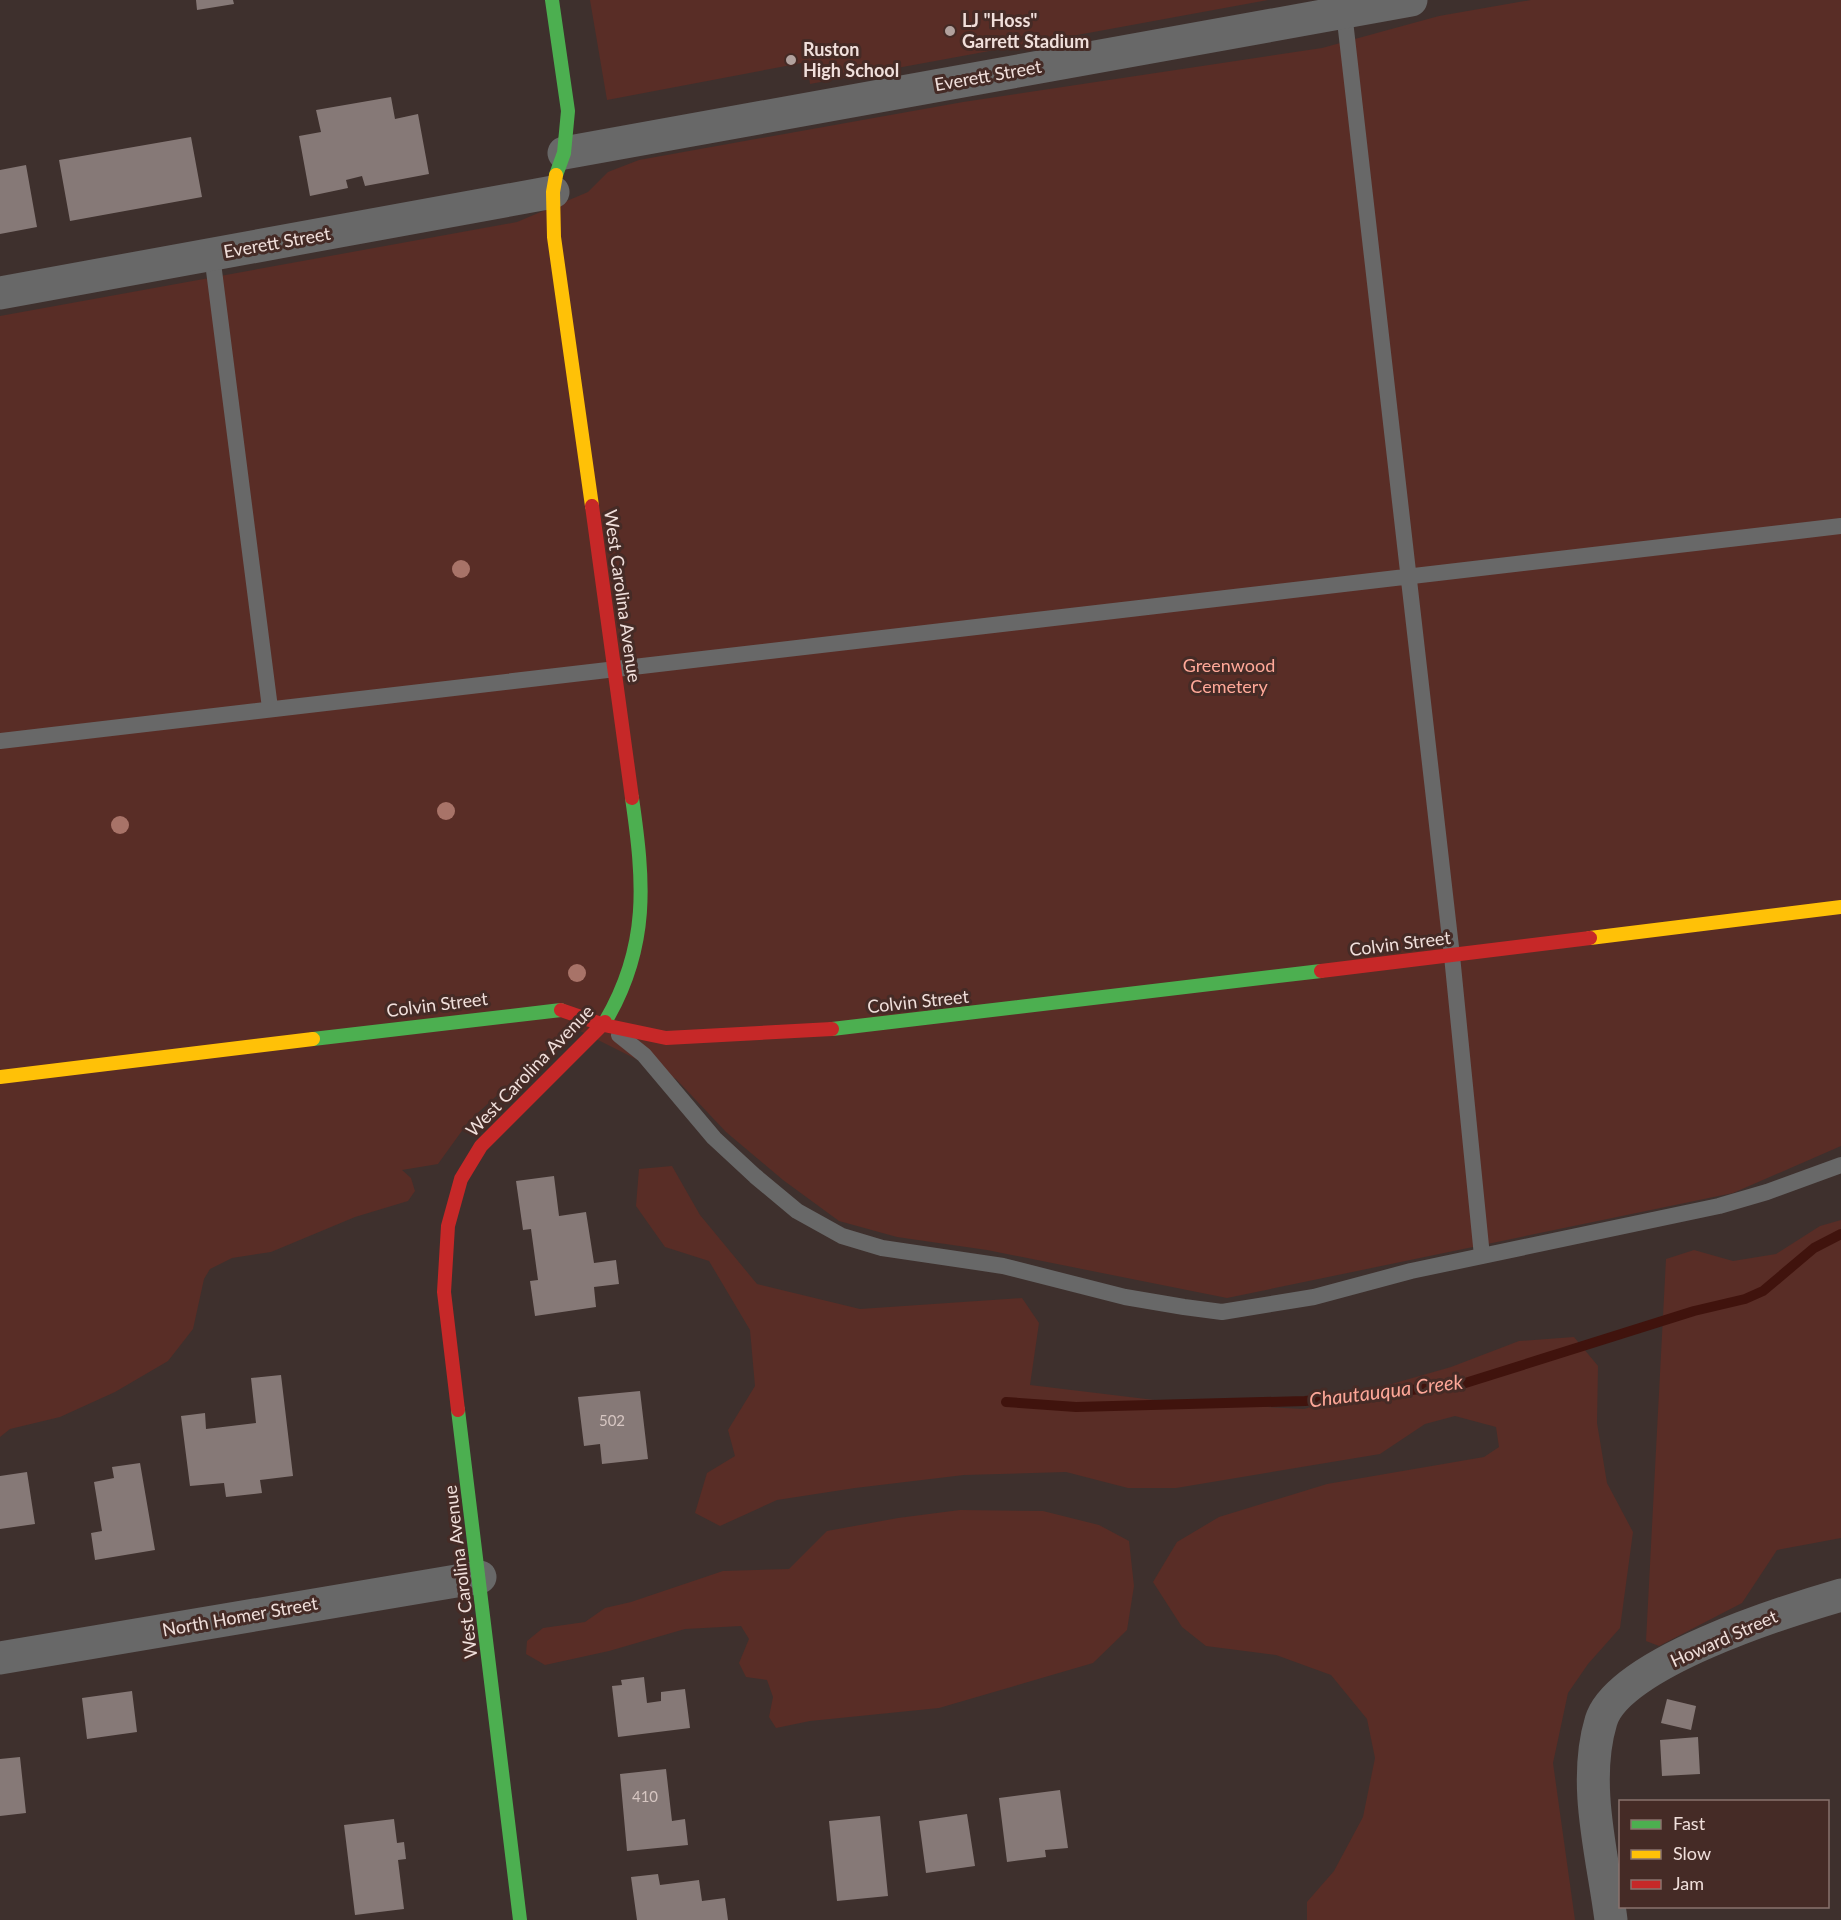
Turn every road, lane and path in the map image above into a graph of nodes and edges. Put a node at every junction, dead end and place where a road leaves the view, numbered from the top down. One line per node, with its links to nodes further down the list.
1 (552, 0): 4 (street, West Carolina Avenue)
2 (1412, 0): 3 (street, Everett Street)
3 (1344, 12): 4 (street, Everett Street); 9 (lane)
4 (564, 153): 5 (street, West Carolina Avenue)
5 (554, 192): 6 (street, Everett Street); 10 (street, West Carolina Avenue)
6 (212, 255): 7 (street, Everett Street); 11 (lane)
7 (0, 293)
8 (1841, 526): 9 (lane)
9 (1410, 577): 10 (lane); 14 (lane)
10 (614, 670): 11 (lane); 15 (street, West Carolina Avenue)
11 (270, 708): 12 (lane)
12 (0, 741)
13 (1841, 907): 14 (street, Colvin Street)
14 (1452, 956): 15 (street, Colvin Street); 18 (lane)
15 (604, 1025): 16 (street, Colvin Street); 18 (lane); 19 (street, West Carolina Avenue)
16 (0, 1077)
17 (1841, 1165): 18 (lane)
18 (1482, 1256)
19 (480, 1577): 21 (street, North Homer Street); 22 (street, West Carolina Avenue)
20 (1841, 1595): 23 (street, Howard Street)
21 (0, 1658)
22 (520, 1920)
23 (1611, 1920)

